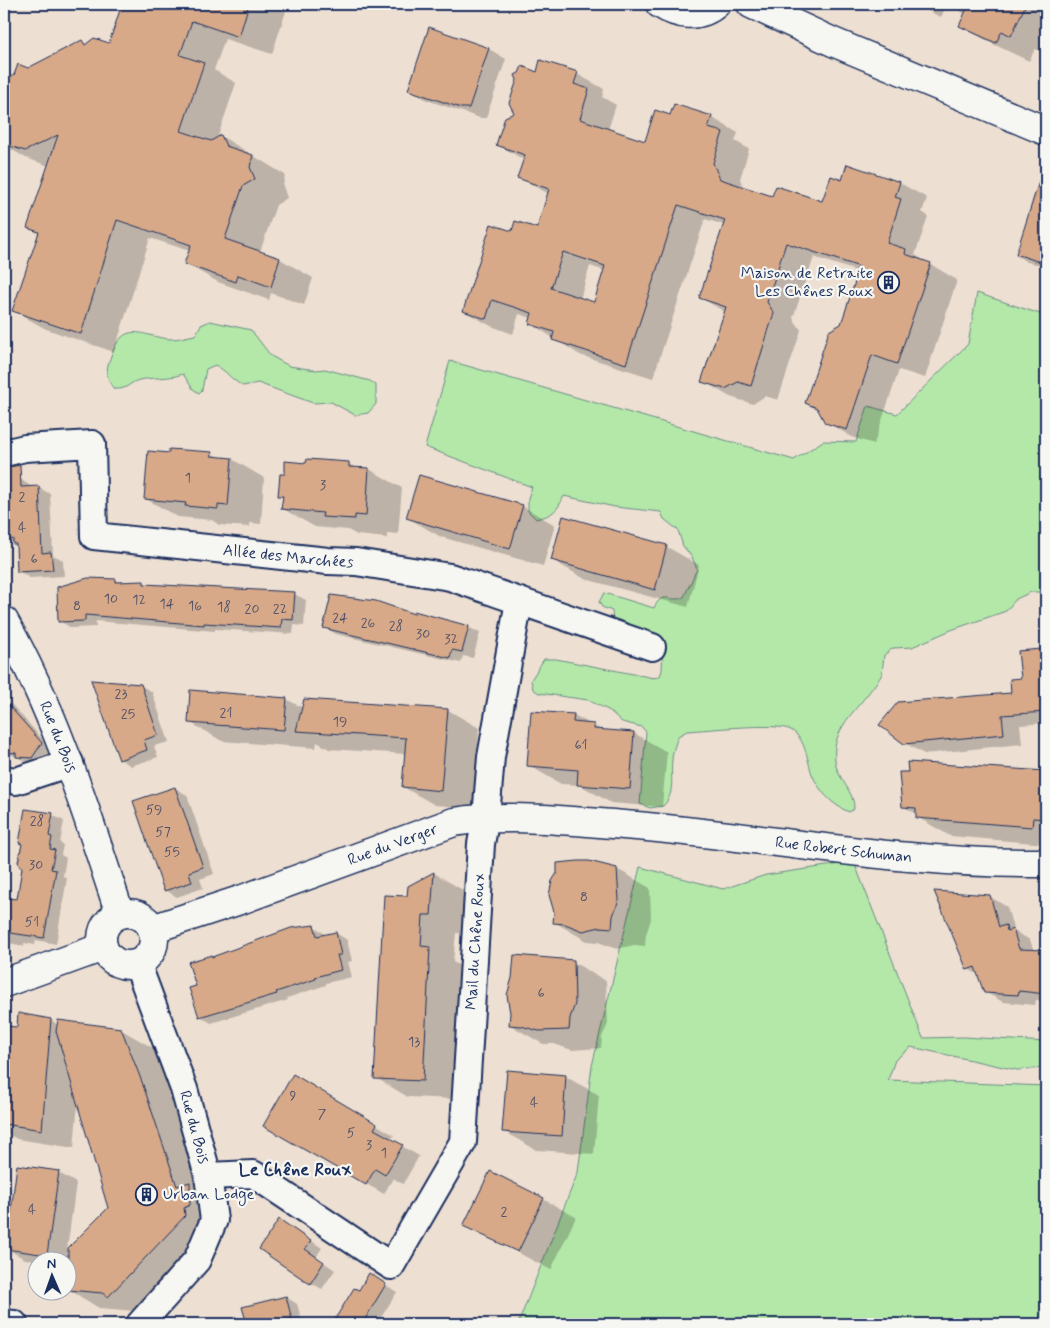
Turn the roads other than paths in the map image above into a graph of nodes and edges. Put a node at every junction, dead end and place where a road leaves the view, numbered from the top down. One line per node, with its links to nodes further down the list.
1 (660, 4): 2 (street)
2 (716, 4)
3 (751, 4): 4 (street)
4 (1046, 131)
5 (4, 453): 6 (street, Allée des Marchées)
6 (520, 601): 8 (street, Allée des Marchées); 11 (street, Mail du Chêne Roux)
7 (4, 621): 9 (street, Rue du Bois)
8 (652, 648)
9 (70, 763): 10 (street); 14 (street, Rue du Bois)
10 (4, 779)
11 (486, 817): 12 (street, Rue du Verger); 15 (street, Rue du Verger); 20 (street, Mail du Chêne Roux)
12 (644, 826): 13 (street, Rue Robert Schuman)
13 (1046, 863)
14 (120, 914): 15 (street); 16 (street)
15 (152, 928): 17 (street)
16 (103, 947): 17 (street); 18 (street)
17 (137, 963): 19 (street, Rue du Bois)
18 (4, 983)
19 (208, 1176): 20 (street, Rue du Bois); 23 (street)
20 (391, 1266)
21 (4, 1323): 22 (street)
22 (14, 1324)
23 (140, 1324)

